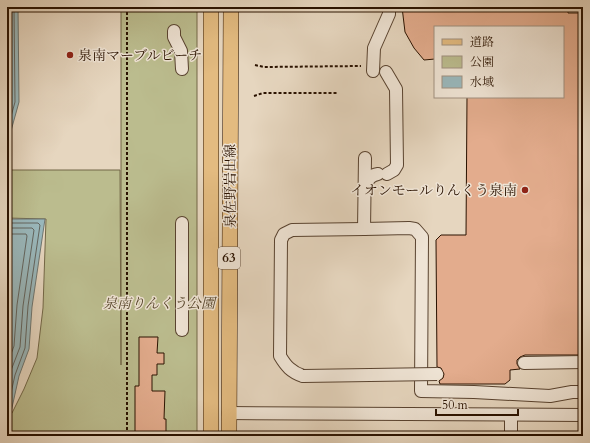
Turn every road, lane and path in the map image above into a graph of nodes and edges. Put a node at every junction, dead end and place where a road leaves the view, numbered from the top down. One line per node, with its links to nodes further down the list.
1 (127, 7): 24 (path)
2 (210, 7): 25 (main road, 泉佐野岩出線 / 63)
3 (231, 7): 21 (main road, 泉佐野岩出線 / 63)
4 (389, 7): 7 (street)
5 (171, 32): 8 (street)
6 (255, 65): 7 (path)
7 (369, 68)
8 (179, 69)
9 (386, 72): 13 (street)
10 (337, 93): 11 (path)
11 (254, 96)
12 (365, 158): 13 (street)
13 (365, 186): 15 (street)
14 (180, 223): 16 (street)
15 (364, 229): 19 (street, bridge); 20 (street)
16 (179, 330)
17 (583, 362): 18 (street)
18 (524, 363)
19 (437, 374)
20 (583, 392)
21 (228, 413): 22 (street); 26 (main road, 泉佐野岩出線 / 63)
22 (511, 415): 23 (street); 27 (street)
23 (583, 415)
24 (127, 436)
25 (211, 436)
26 (229, 436)
27 (511, 436)

